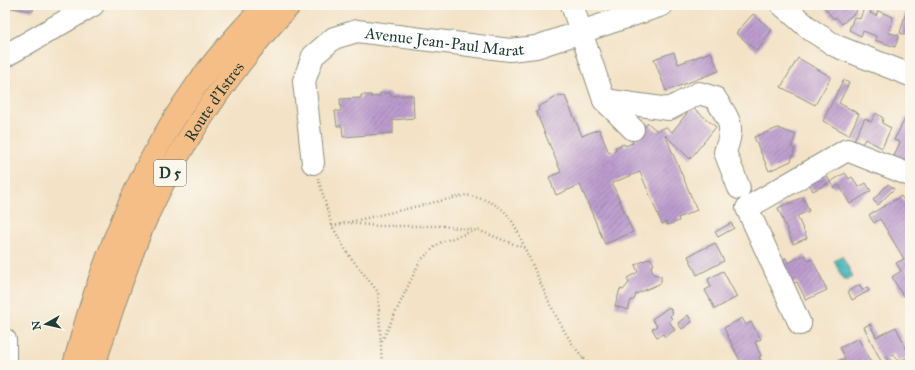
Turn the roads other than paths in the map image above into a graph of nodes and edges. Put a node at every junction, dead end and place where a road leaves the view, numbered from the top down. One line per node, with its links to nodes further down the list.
1 (265, 5): 18 (main road, Route d'Istres / D 5)
2 (290, 5): 19 (main road, Route d'Istres / D 5)
3 (572, 5): 7 (street)
4 (662, 5): 7 (street, Avenue Jean-Paul Marat)
5 (782, 5): 9 (street)
6 (86, 7): 8 (street)
7 (580, 32): 10 (street); 12 (street, Avenue Jean-Paul Marat)
8 (5, 56)
9 (910, 75)
10 (604, 100): 11 (street); 14 (street)
11 (633, 129)
12 (314, 164)
13 (910, 175): 15 (street)
14 (739, 188)
15 (800, 324)
16 (5, 340): 17 (street)
17 (5, 358)
18 (74, 365)
19 (94, 365)

